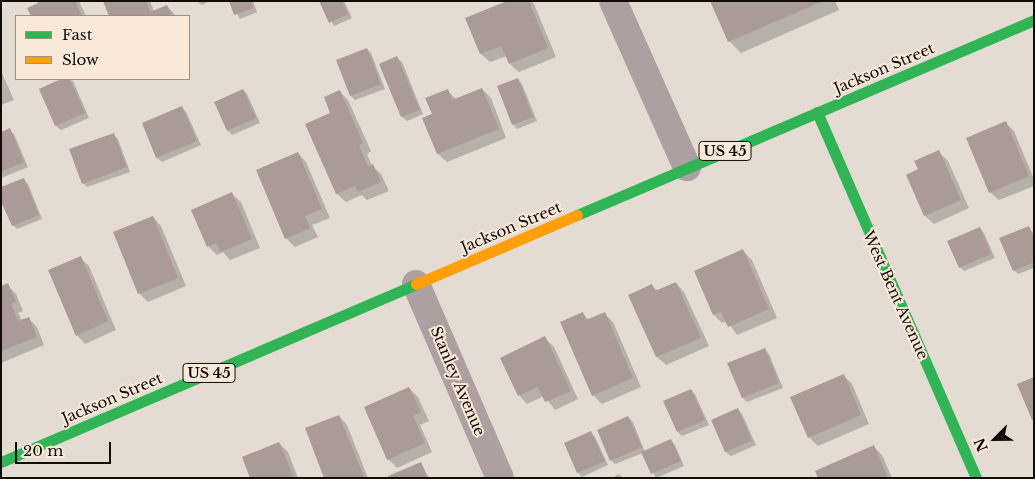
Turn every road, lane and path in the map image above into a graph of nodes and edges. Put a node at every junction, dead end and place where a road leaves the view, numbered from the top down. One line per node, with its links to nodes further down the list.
1 (613, 1): 4 (street)
2 (1034, 20): 3 (main road, Jackson Street / US 45)
3 (817, 112): 4 (main road, Jackson Street / US 45); 8 (main road, West Bent Avenue)
4 (686, 167): 5 (main road, Jackson Street / US 45)
5 (416, 284): 6 (main road, Jackson Street / US 45); 7 (street, Stanley Avenue)
6 (1, 462)
7 (500, 478)
8 (976, 478)

